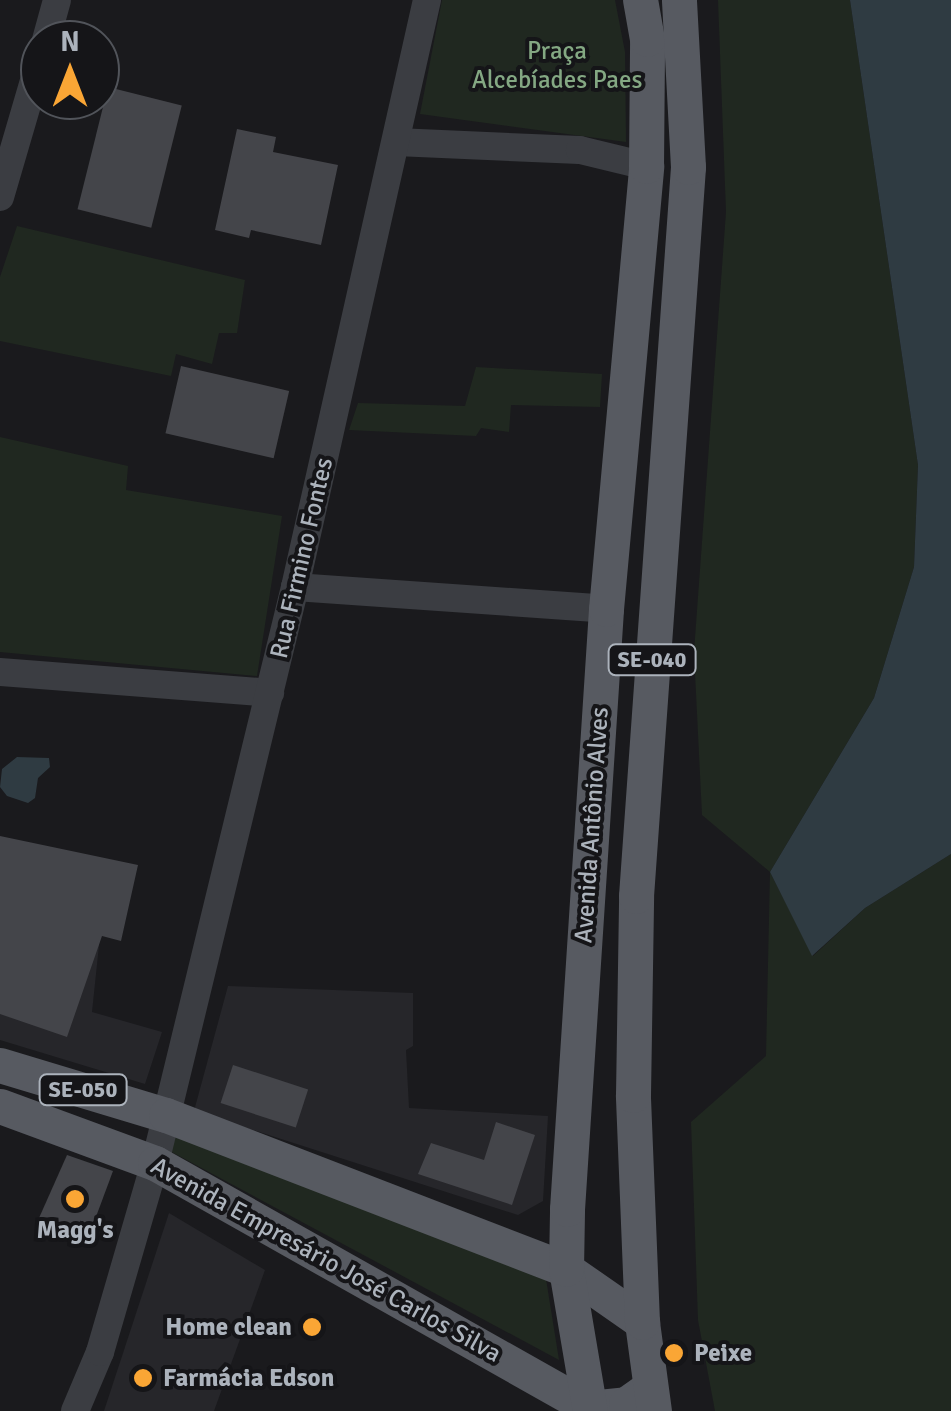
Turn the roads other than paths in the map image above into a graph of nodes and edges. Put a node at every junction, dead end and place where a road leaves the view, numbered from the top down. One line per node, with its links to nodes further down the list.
1 (427, 0): 5 (street, Rua Firmino Fontes)
2 (640, 0): 6 (main road, Avenida Antônio Alves / SE-040)
3 (679, 0): 17 (main road, Avenida Antônio Alves / SE-040)
4 (22, 120): 7 (street)
5 (396, 142): 6 (street); 8 (street, Rua Firmino Fontes)
6 (646, 166): 9 (main road, Avenida Antônio Alves / SE-040)
7 (0, 197)
8 (296, 588): 9 (street); 11 (street, Rua Firmino Fontes)
9 (606, 609): 16 (main road, Avenida Antônio Alves / SE-040)
10 (0, 672): 11 (street)
11 (270, 692): 14 (street, Rua Firmino Fontes)
12 (0, 1065): 14 (main road, Avenida Empresário José Carlos Silva / SE-050)
13 (0, 1106): 15 (main road, Avenida Empresário José Carlos Silva)
14 (166, 1114): 15 (street, Rua Firmino Fontes); 16 (main road, Avenida Empresário José Carlos Silva)
15 (155, 1163): 19 (main road, Avenida Empresário José Carlos Silva); 20 (street, Rua Firmino Fontes)
16 (566, 1269): 17 (main road, Avenida Empresário José Carlos Silva); 19 (main road, Avenida Antônio Alves / SE-040)
17 (642, 1322): 18 (main road, Avenida Antônio Alves / SE-040)
18 (652, 1399): 19 (main road)
19 (590, 1410)
20 (74, 1411)

